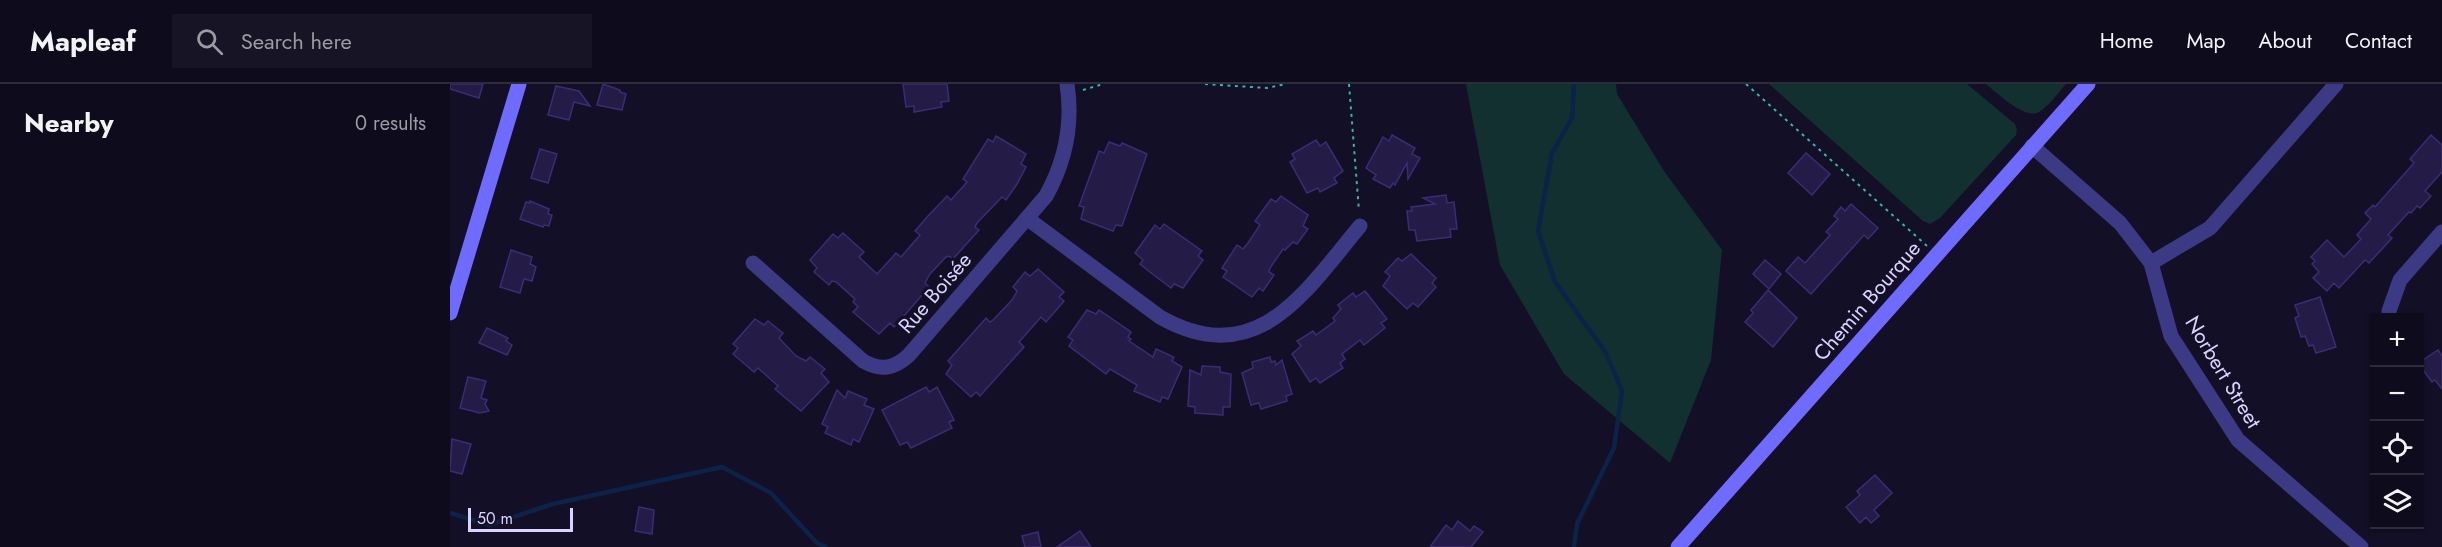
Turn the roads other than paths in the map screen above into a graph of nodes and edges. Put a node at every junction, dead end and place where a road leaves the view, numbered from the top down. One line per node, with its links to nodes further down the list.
1 (519, 84): 12 (street)
2 (2088, 84): 5 (street, Chemin Bourque)
3 (2336, 84): 10 (street)
4 (1068, 89): 6 (street, Rue Boisée)
5 (2032, 146): 10 (street, Norbert Street); 13 (street, Chemin Bourque)
6 (1028, 219): 7 (street); 9 (street, Rue Boisée)
7 (1360, 226)
8 (2442, 232): 11 (street)
9 (753, 263)
10 (2151, 263): 14 (street, Norbert Street)
11 (2389, 311)
12 (450, 313)
13 (1678, 547)
14 (2361, 547)

